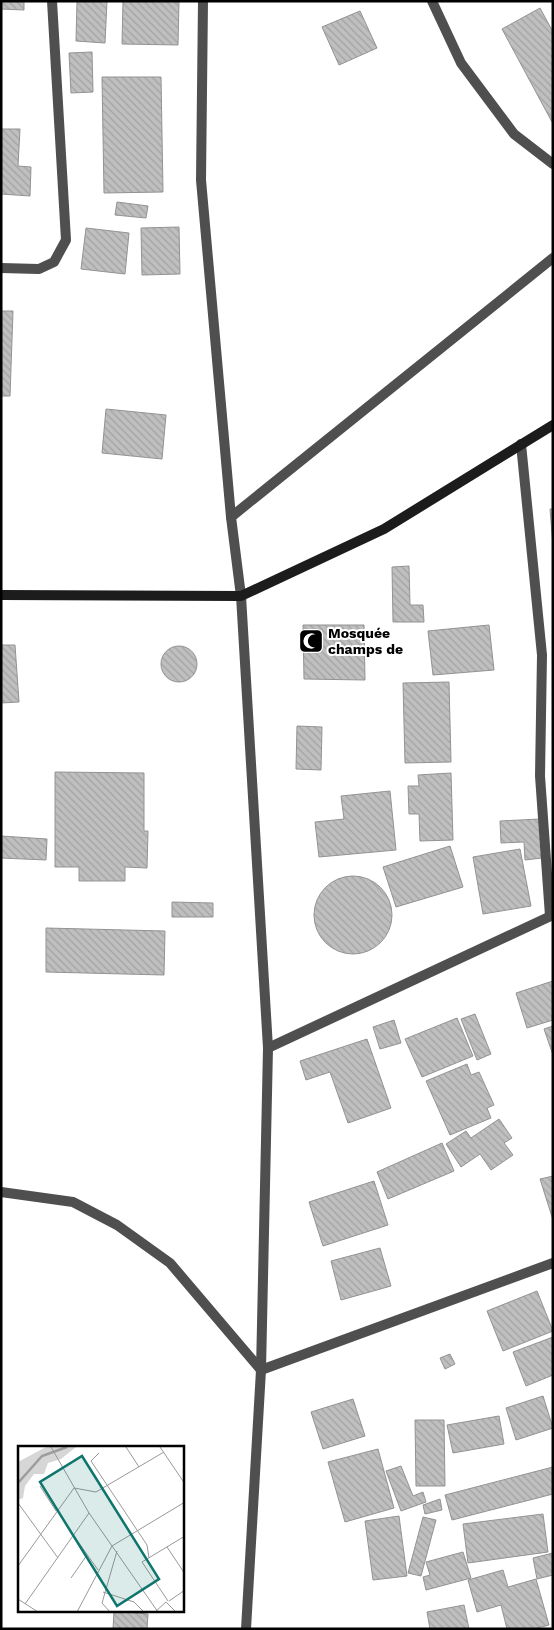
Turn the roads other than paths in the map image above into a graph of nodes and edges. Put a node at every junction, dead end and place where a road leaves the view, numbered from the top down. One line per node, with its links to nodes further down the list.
1 (52, 1): 6 (street)
2 (204, 1): 9 (street)
3 (432, 1): 4 (street)
4 (553, 164)
5 (553, 258): 9 (street)
6 (1, 268)
7 (553, 425): 8 (street)
8 (521, 444): 11 (street); 13 (street)
9 (231, 517): 11 (street)
10 (1, 595): 11 (street)
11 (242, 596): 15 (street)
12 (553, 650): 13 (street)
13 (542, 654): 14 (street)
14 (552, 916): 15 (street)
15 (268, 1048): 18 (street)
16 (1, 1192): 18 (street)
17 (553, 1263): 18 (street)
18 (261, 1370): 19 (street)
19 (246, 1629)

